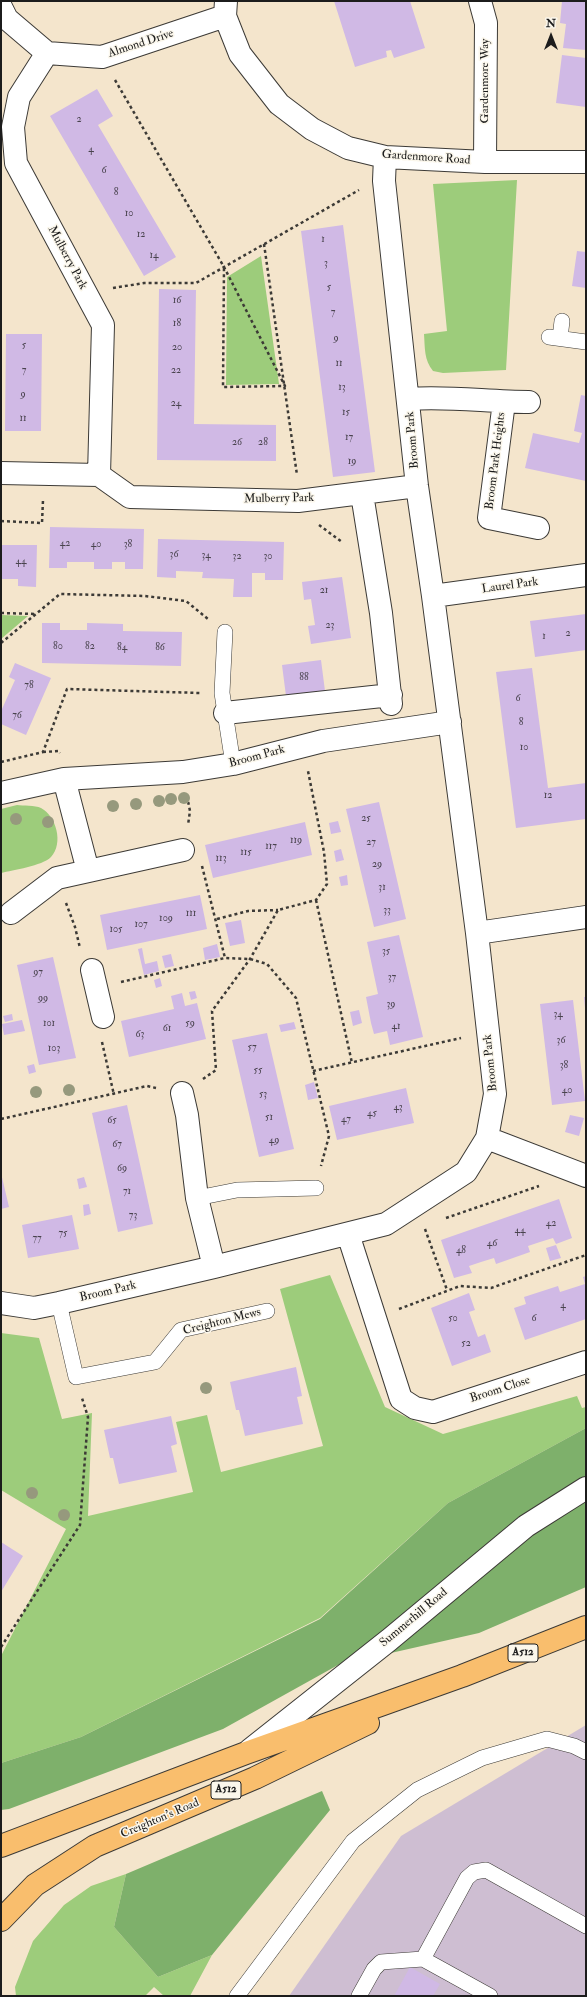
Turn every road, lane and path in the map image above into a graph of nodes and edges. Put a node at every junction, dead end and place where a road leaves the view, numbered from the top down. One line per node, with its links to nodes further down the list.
1 (480, 1): 7 (street, Gardenmore Way)
2 (1, 7): 4 (street)
3 (226, 8): 5 (street, Almond Drive); 9 (street, Gardenmore Road)
4 (47, 53): 5 (street, Almond Drive); 6 (street, Mulberry Park)
5 (102, 57): 11 (path)
6 (7, 128): 12 (street, Mulberry Park)
7 (485, 162): 8 (street, Gardenmore Road); 9 (street, Gardenmore Road)
8 (586, 162)
9 (385, 166): 10 (path); 16 (street, Broom Park)
10 (264, 244): 11 (path); 15 (path)
11 (224, 267): 12 (path); 15 (path); 15 (path)
12 (86, 292): 21 (street, Mulberry Park)
13 (562, 321): 14 (lane)
14 (586, 342)
15 (285, 386): 24 (path)
16 (409, 399): 17 (street, Broom Park Heights); 22 (street, Broom Park)
17 (504, 402): 18 (street, Broom Park Heights); 26 (street, Broom Park Heights)
18 (529, 402)
19 (1, 473): 20 (street)
20 (45, 473): 21 (street); 25 (path)
21 (99, 475): 24 (street, Mulberry Park)
22 (417, 486): 23 (street, Mulberry Park); 29 (street, Broom Park)
23 (362, 494): 24 (street, Mulberry Park); 27 (street)
24 (298, 501): 27 (path)
25 (1, 521)
26 (538, 528)
27 (372, 564): 34 (street)
28 (586, 575): 29 (street, Laurel Park)
29 (433, 596): 35 (street, Broom Park)
30 (1, 613): 31 (path)
31 (36, 614): 32 (path); 33 (path)
32 (225, 632): 34 (lane)
33 (1, 644)
34 (224, 703): 37 (path); 38 (lane)
35 (450, 722): 36 (street, Broom Park); 49 (street, Broom Park)
36 (302, 745): 38 (street, Broom Park); 44 (path)
37 (1, 762)
38 (233, 764): 39 (street, Broom Park)
39 (64, 779): 40 (street, Broom Park); 42 (street)
40 (1, 793)
41 (183, 850): 42 (street)
42 (88, 871): 43 (street)
43 (57, 878): 46 (street); 51 (path)
44 (316, 900): 45 (path); 54 (path)
45 (278, 910): 48 (path); 50 (path)
46 (11, 913)
47 (586, 917): 49 (street)
48 (217, 919)
49 (477, 933): 59 (street, Broom Park)
50 (250, 959): 51 (path); 55 (path); 56 (path)
51 (94, 979): 52 (street)
52 (103, 1017): 57 (path)
53 (461, 1038): 54 (path)
54 (352, 1063): 55 (path)
55 (313, 1071): 62 (path)
56 (182, 1093): 57 (path); 63 (street)
57 (114, 1095): 58 (path)
58 (1, 1119)
59 (487, 1138): 60 (street); 64 (street, Broom Park)
60 (559, 1166): 61 (street); 65 (path)
61 (586, 1176)
62 (316, 1188): 63 (lane)
63 (197, 1198): 68 (street)
64 (415, 1205): 65 (path); 66 (street, Broom Park)
65 (424, 1225): 69 (path)
66 (348, 1234): 68 (street, Broom Park); 73 (street)
67 (586, 1254): 69 (path)
68 (214, 1267): 71 (street, Broom Park)
69 (447, 1290): 73 (path)
70 (1, 1303): 71 (street, Broom Park)
71 (59, 1303): 75 (lane)
72 (267, 1311): 75 (lane, Creighton Mews)
73 (375, 1318): 74 (street, Broom Close)
74 (586, 1363)
75 (76, 1377): 78 (path)
76 (586, 1488): 81 (street, Summerhill Road)
77 (586, 1627): 79 (highway, Creighton's Road / A512)
78 (1, 1647)
79 (462, 1676): 81 (highway, Creighton's Road / A512); 83 (highway, Creighton's Road / A512)
80 (586, 1752): 86 (lane)
81 (246, 1753): 82 (highway, Creighton's Road / A512)
82 (1, 1846)
83 (1, 1920)
84 (586, 1926): 85 (lane)
85 (423, 1959): 87 (lane); 88 (lane)
86 (237, 1996)
87 (359, 1996)
88 (490, 1996)

